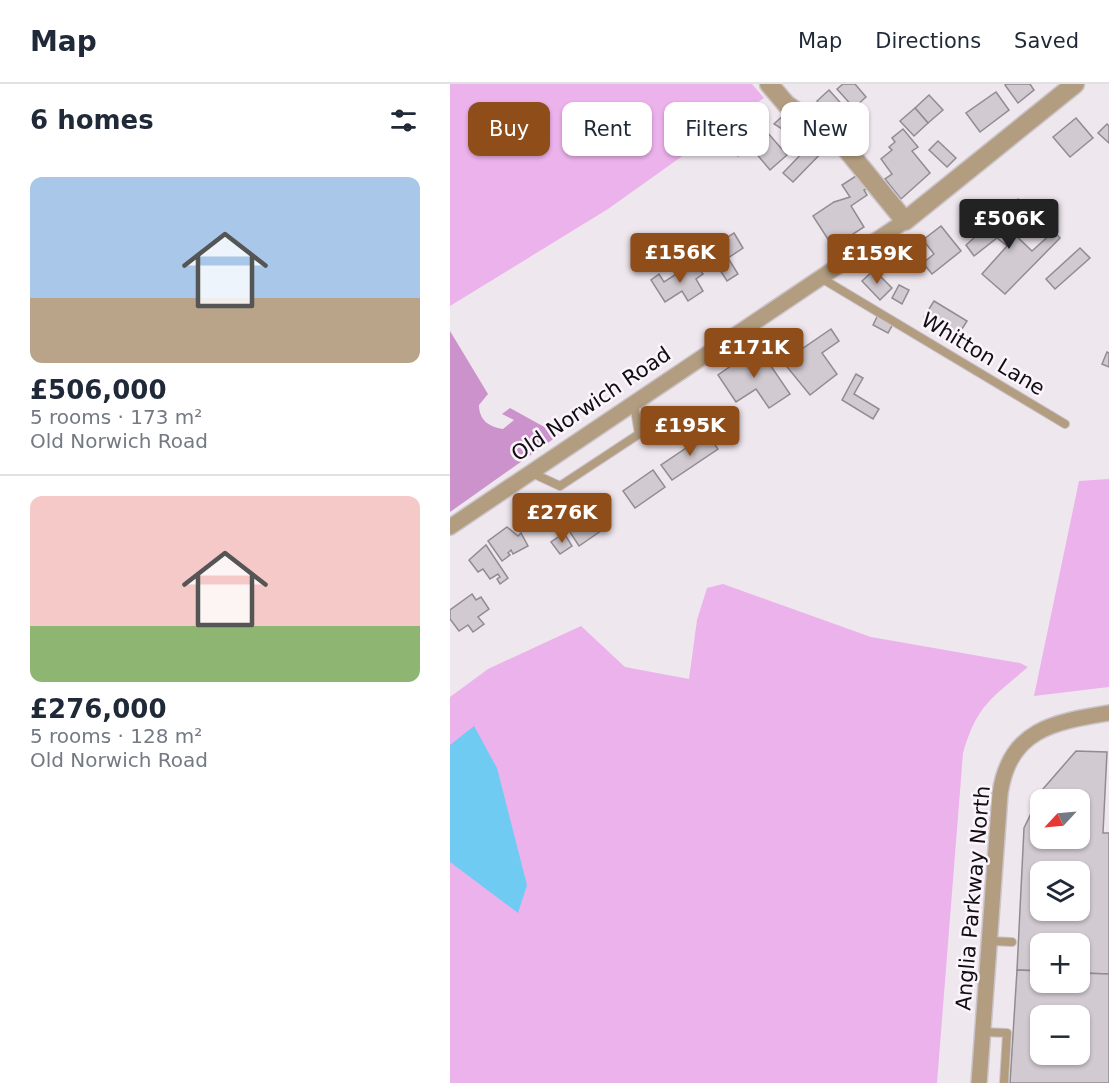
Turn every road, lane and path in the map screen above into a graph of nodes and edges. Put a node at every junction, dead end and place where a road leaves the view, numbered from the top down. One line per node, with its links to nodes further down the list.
1 (769, 84): 3 (street)
2 (1075, 84): 3 (street, Old Norwich Road)
3 (905, 221): 4 (street, Old Norwich Road)
4 (821, 278): 5 (street, Old Norwich Road); 6 (lane, Whitton Lane)
5 (633, 402): 7 (street, Old Norwich Road); 7 (lane)
6 (1065, 423)
7 (530, 472): 8 (street, Old Norwich Road)
8 (450, 527)
9 (1109, 713): 10 (street, Anglia Parkway North)
10 (990, 941): 11 (lane); 12 (street, Anglia Parkway North)
11 (1012, 942)
12 (983, 1032): 13 (street, Anglia Parkway North); 14 (lane)
13 (979, 1083)
14 (1004, 1083)

